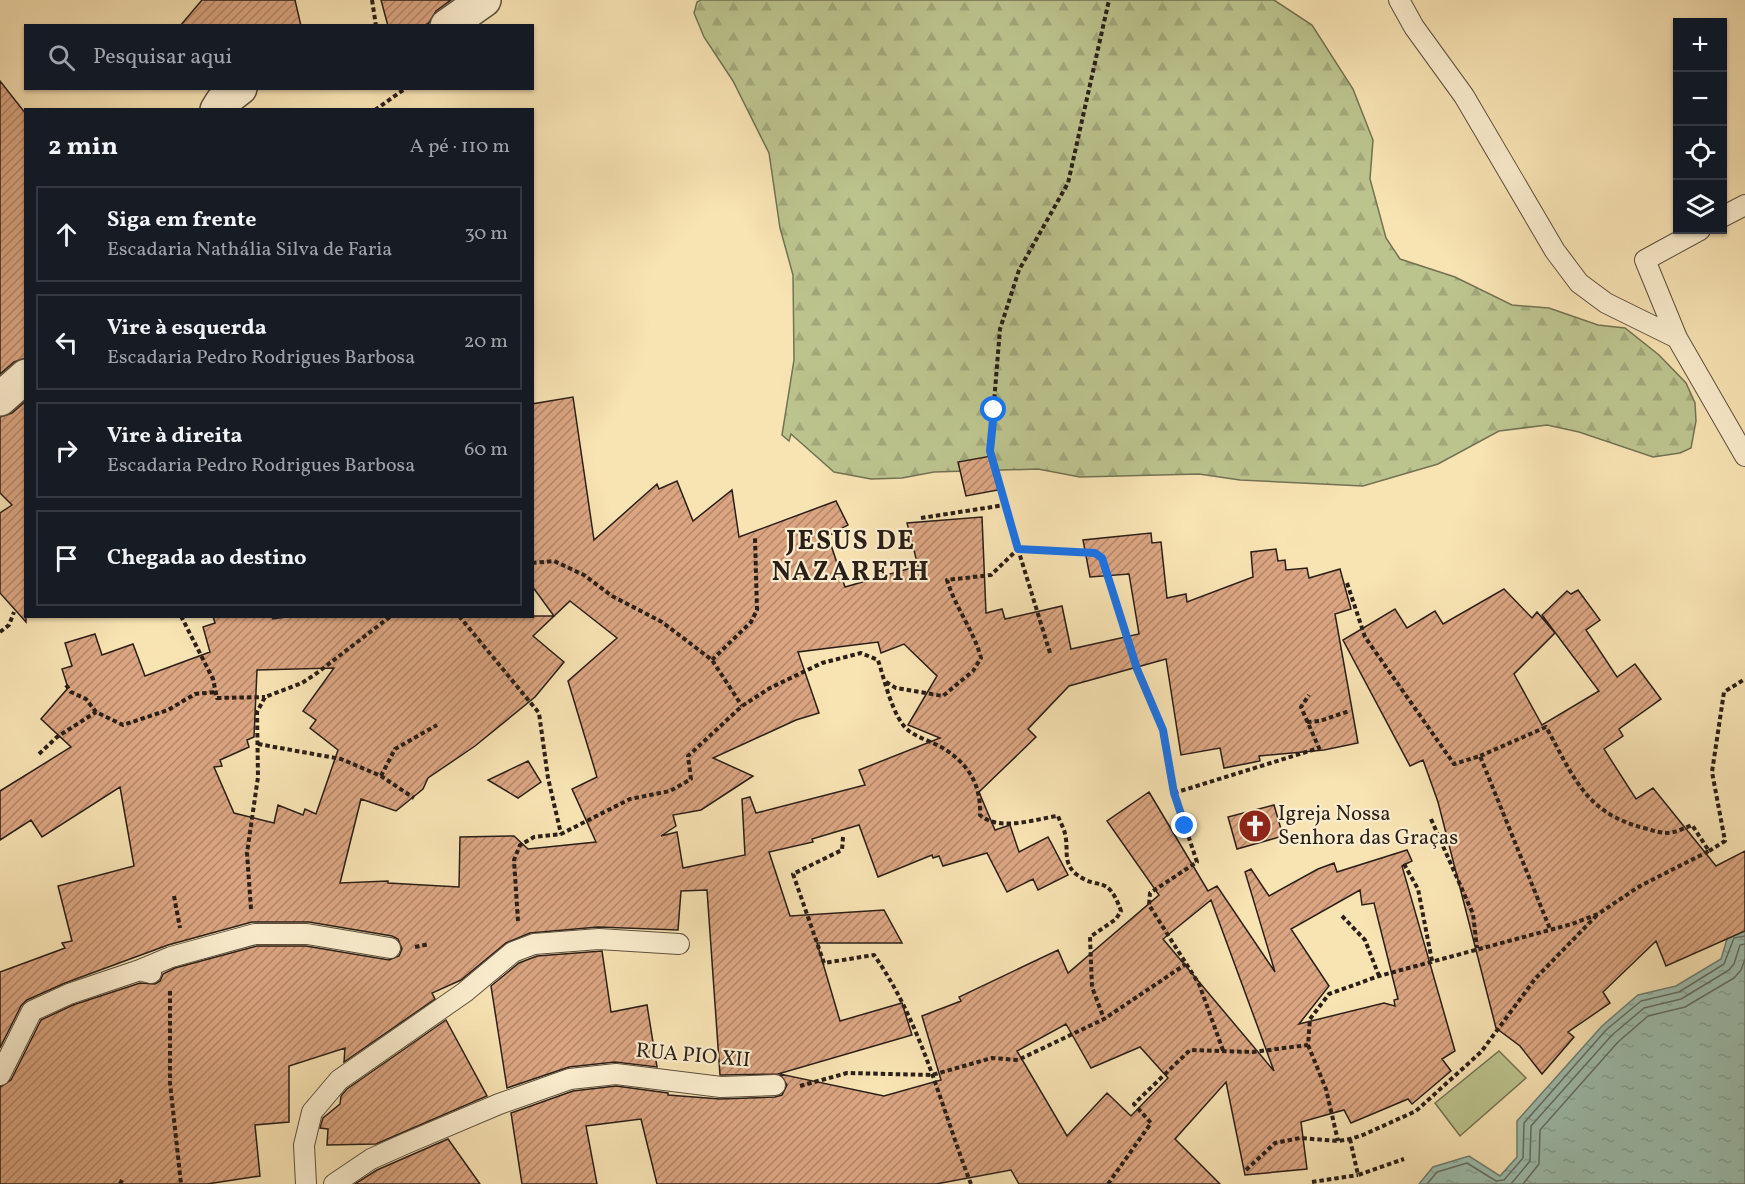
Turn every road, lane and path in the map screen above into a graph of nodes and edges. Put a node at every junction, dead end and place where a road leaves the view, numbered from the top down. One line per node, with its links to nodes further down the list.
1 (372, 0): 5 (path)
2 (484, 0): 6 (street)
3 (1109, 0): 18 (path)
4 (1399, 0): 14 (lane)
5 (376, 24)
6 (450, 24)
7 (237, 90): 9 (street)
8 (403, 90): 10 (path)
9 (219, 108)
10 (378, 108)
11 (1745, 204): 12 (lane)
12 (1727, 214)
13 (1693, 234): 14 (lane)
14 (1677, 338): 17 (lane)
15 (24, 378): 16 (street)
16 (0, 399)
17 (1745, 456)
18 (1005, 505): 19 (path); 21 (path)
19 (921, 518)
20 (754, 538): 30 (path)
21 (1018, 549): 29 (path); 32 (path); 46 (path)
22 (534, 563): 30 (path)
23 (1347, 582): 44 (path)
24 (14, 612): 28 (path)
25 (182, 618): 34 (path)
26 (388, 618): 36 (path)
27 (461, 618): 50 (path)
28 (0, 632)
29 (1050, 653)
30 (712, 660): 37 (path)
31 (1745, 679): 53 (path)
32 (885, 682): 37 (path); 67 (path)
33 (66, 685): 39 (path)
34 (216, 692): 36 (path); 39 (path)
35 (1309, 695): 40 (path)
36 (266, 697): 42 (path)
37 (742, 706): 50 (path)
38 (1349, 711): 40 (path)
39 (96, 712): 43 (path)
40 (1307, 722): 46 (path)
41 (437, 725): 45 (path)
42 (258, 744): 45 (path); 58 (path)
43 (39, 754)
44 (1480, 756): 49 (path); 57 (path)
45 (381, 776): 47 (path)
46 (1174, 793): 64 (path)
47 (414, 798)
48 (1431, 819): 62 (path)
49 (1645, 828): 51 (path); 53 (path)
50 (561, 834): 60 (path)
51 (1643, 834)
52 (843, 837): 71 (path)
53 (1709, 851): 55 (path)
54 (1404, 864): 63 (path)
55 (1598, 914): 57 (path); 73 (path)
56 (1342, 916): 66 (path)
57 (1550, 929): 62 (path)
58 (255, 934): 61 (lane); 65 (lane)
59 (679, 944): 60 (lane)
60 (521, 947): 80 (lane)
61 (390, 948)
62 (1477, 948): 63 (path)
63 (1432, 961): 66 (path)
64 (1186, 964): 67 (path, RUA PIO XII); 69 (path)
65 (149, 972): 70 (lane); 79 (path)
66 (1379, 976): 68 (path)
67 (1104, 1019): 71 (path, RUA PIO XII)
68 (1308, 1045): 69 (path); 74 (path)
69 (1224, 1053): 83 (path)
70 (0, 1075)
71 (932, 1075): 72 (path, RUA PIO XII); 82 (path)
72 (775, 1085): 81 (lane, RUA PIO XII)
73 (1350, 1138): 74 (path); 77 (path)
74 (1338, 1141): 76 (path)
75 (1404, 1159): 77 (path)
76 (1246, 1170)
77 (1358, 1175): 78 (path)
78 (1312, 1182)
79 (181, 1184)
80 (306, 1184)
81 (334, 1184)
82 (971, 1184)
83 (1108, 1184)

